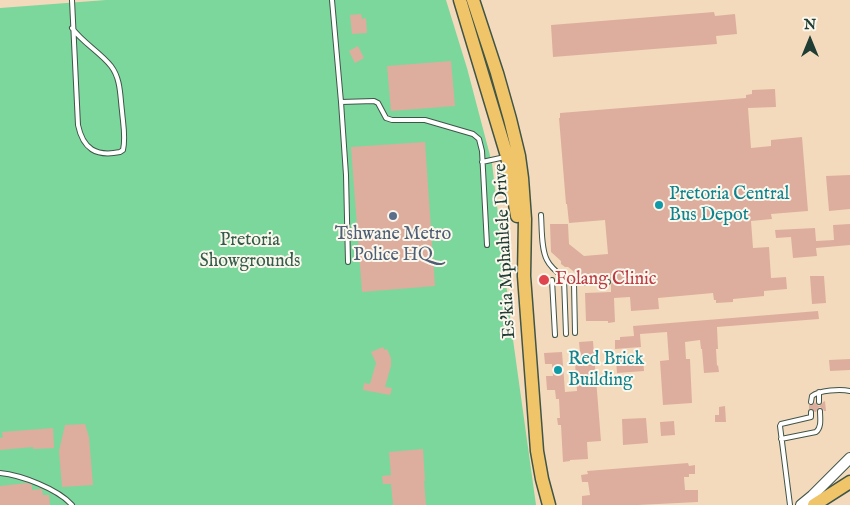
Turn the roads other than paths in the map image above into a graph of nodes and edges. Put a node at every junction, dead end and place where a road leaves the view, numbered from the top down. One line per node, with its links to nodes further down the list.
1 (72, 0): 7 (lane)
2 (332, 0): 8 (lane)
3 (460, 0): 9 (main road)
4 (473, 0): 6 (main road, Es'kia Mphahlele Drive)
5 (482, 0): 6 (main road)
6 (478, 15): 14 (main road, Es'kia Mphahlele Drive)
7 (72, 28): 7 (lane)
8 (341, 102): 10 (lane); 13 (lane)
9 (507, 156): 10 (lane); 14 (main road)
10 (482, 162): 12 (lane)
11 (541, 215): 15 (lane)
12 (487, 245)
13 (348, 262)
14 (524, 276): 32 (main road, Es'kia Mphahlele Drive)
15 (564, 278): 18 (lane); 20 (lane)
16 (552, 280): 21 (lane)
17 (608, 282): 18 (lane)
18 (574, 283): 19 (lane)
19 (575, 333)
20 (566, 334)
21 (555, 335)
22 (850, 391): 23 (lane)
23 (819, 392): 24 (lane); 25 (lane)
24 (811, 402)
25 (819, 402)
26 (820, 411): 28 (lane)
27 (811, 412): 28 (lane)
28 (781, 439): 34 (lane)
29 (850, 458): 35 (street)
30 (0, 473): 33 (lane)
31 (850, 482): 36 (main road)
32 (548, 503)
33 (72, 505)
34 (790, 505)
35 (801, 505)
36 (814, 505)

